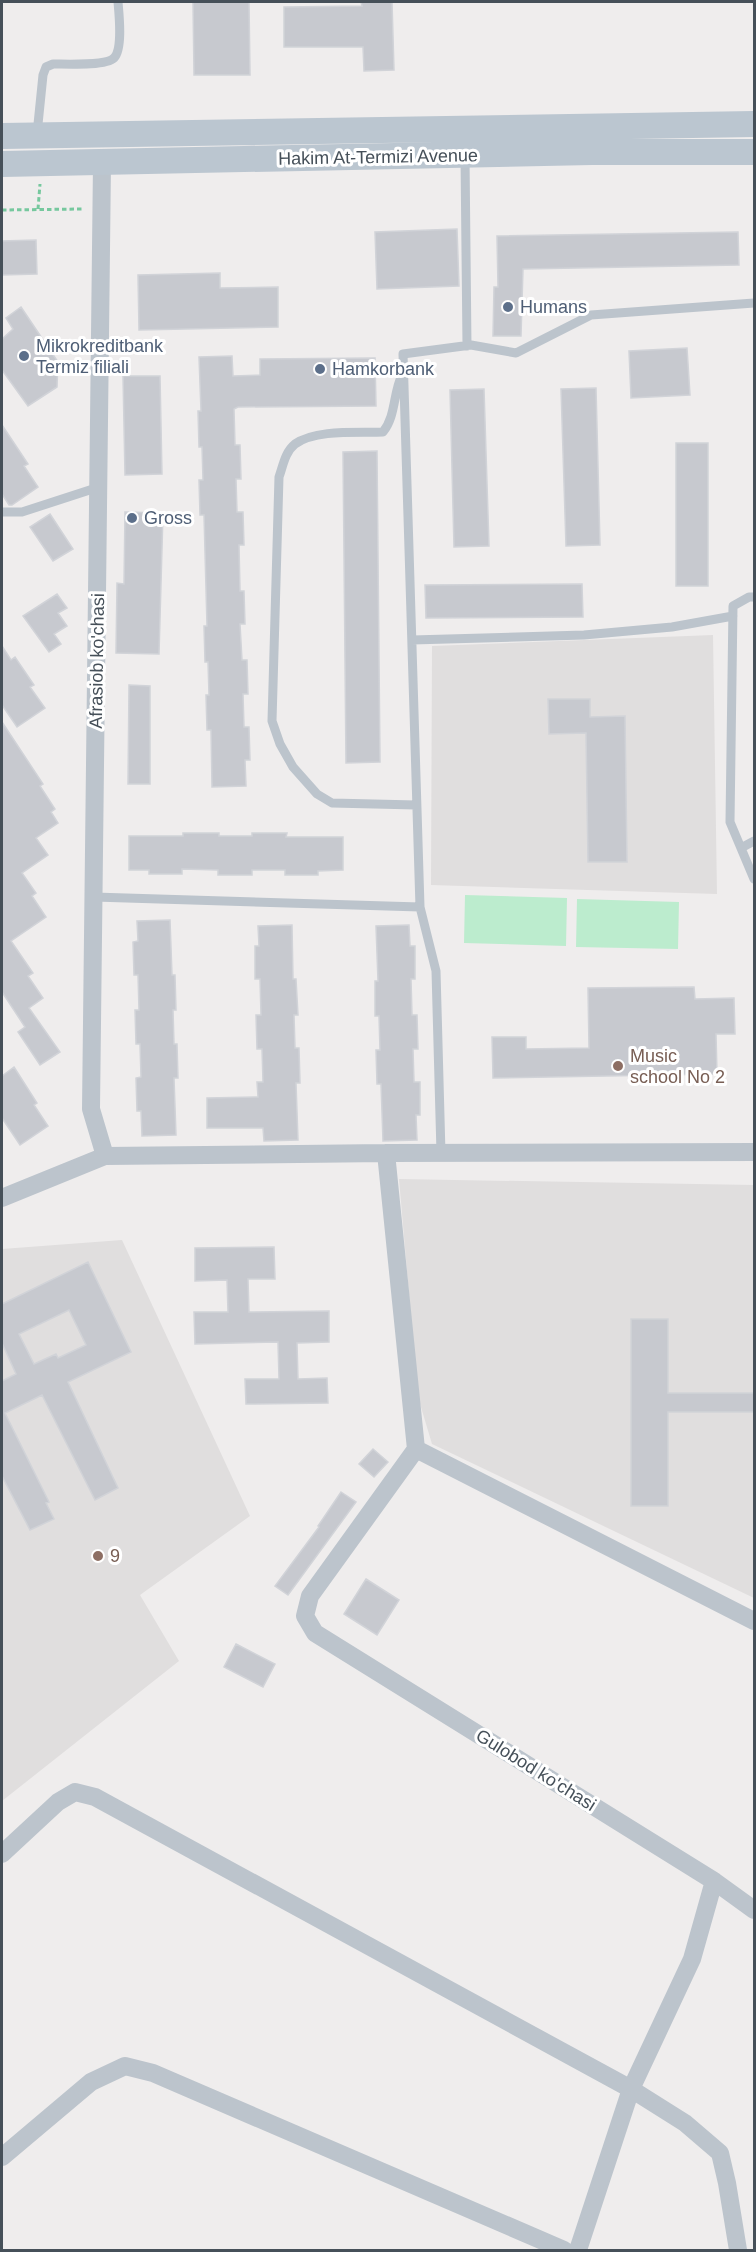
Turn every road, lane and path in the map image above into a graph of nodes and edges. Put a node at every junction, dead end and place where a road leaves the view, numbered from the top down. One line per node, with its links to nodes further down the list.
1 (118, 2): 4 (lane)
2 (754, 124): 4 (main road, Hakim At-Termizi Avenue)
3 (2, 136): 4 (main road, Hakim At-Termizi Avenue)
4 (36, 136)
5 (754, 152): 6 (main road, Hakim At-Termizi Avenue)
6 (465, 155): 7 (main road, Hakim At-Termizi Avenue); 12 (lane)
7 (102, 163): 8 (main road, Hakim At-Termizi Avenue); 9 (street, Afrasiob ko'chasi)
8 (2, 164)
9 (102, 209): 10 (path); 14 (street, Afrasiob ko'chasi)
10 (2, 210)
11 (754, 303): 12 (lane)
12 (467, 346): 13 (lane)
13 (404, 372): 18 (lane); 19 (lane)
14 (99, 487): 15 (lane); 23 (street, Afrasiob ko'chasi)
15 (2, 512)
16 (754, 597): 17 (lane)
17 (733, 616): 18 (lane); 21 (lane)
18 (412, 640): 19 (lane)
19 (416, 805): 24 (lane)
20 (754, 841): 21 (lane)
21 (741, 848): 22 (lane)
22 (754, 879)
23 (94, 897): 24 (lane); 28 (street, Afrasiob ko'chasi)
24 (420, 908): 27 (lane)
25 (754, 1152): 27 (street)
26 (386, 1153): 27 (street); 28 (street); 30 (street)
27 (441, 1153)
28 (105, 1156): 29 (street)
29 (2, 1198)
30 (416, 1449): 31 (street); 33 (street, Gulobod ko'chasi)
31 (754, 1621)
32 (2, 1854): 35 (street)
33 (714, 1881): 34 (street, Gulobod ko'chasi); 35 (street)
34 (754, 1910)
35 (631, 2089): 38 (street); 39 (street)
36 (2, 2157): 37 (street)
37 (564, 2250)
38 (578, 2250)
39 (738, 2250)

